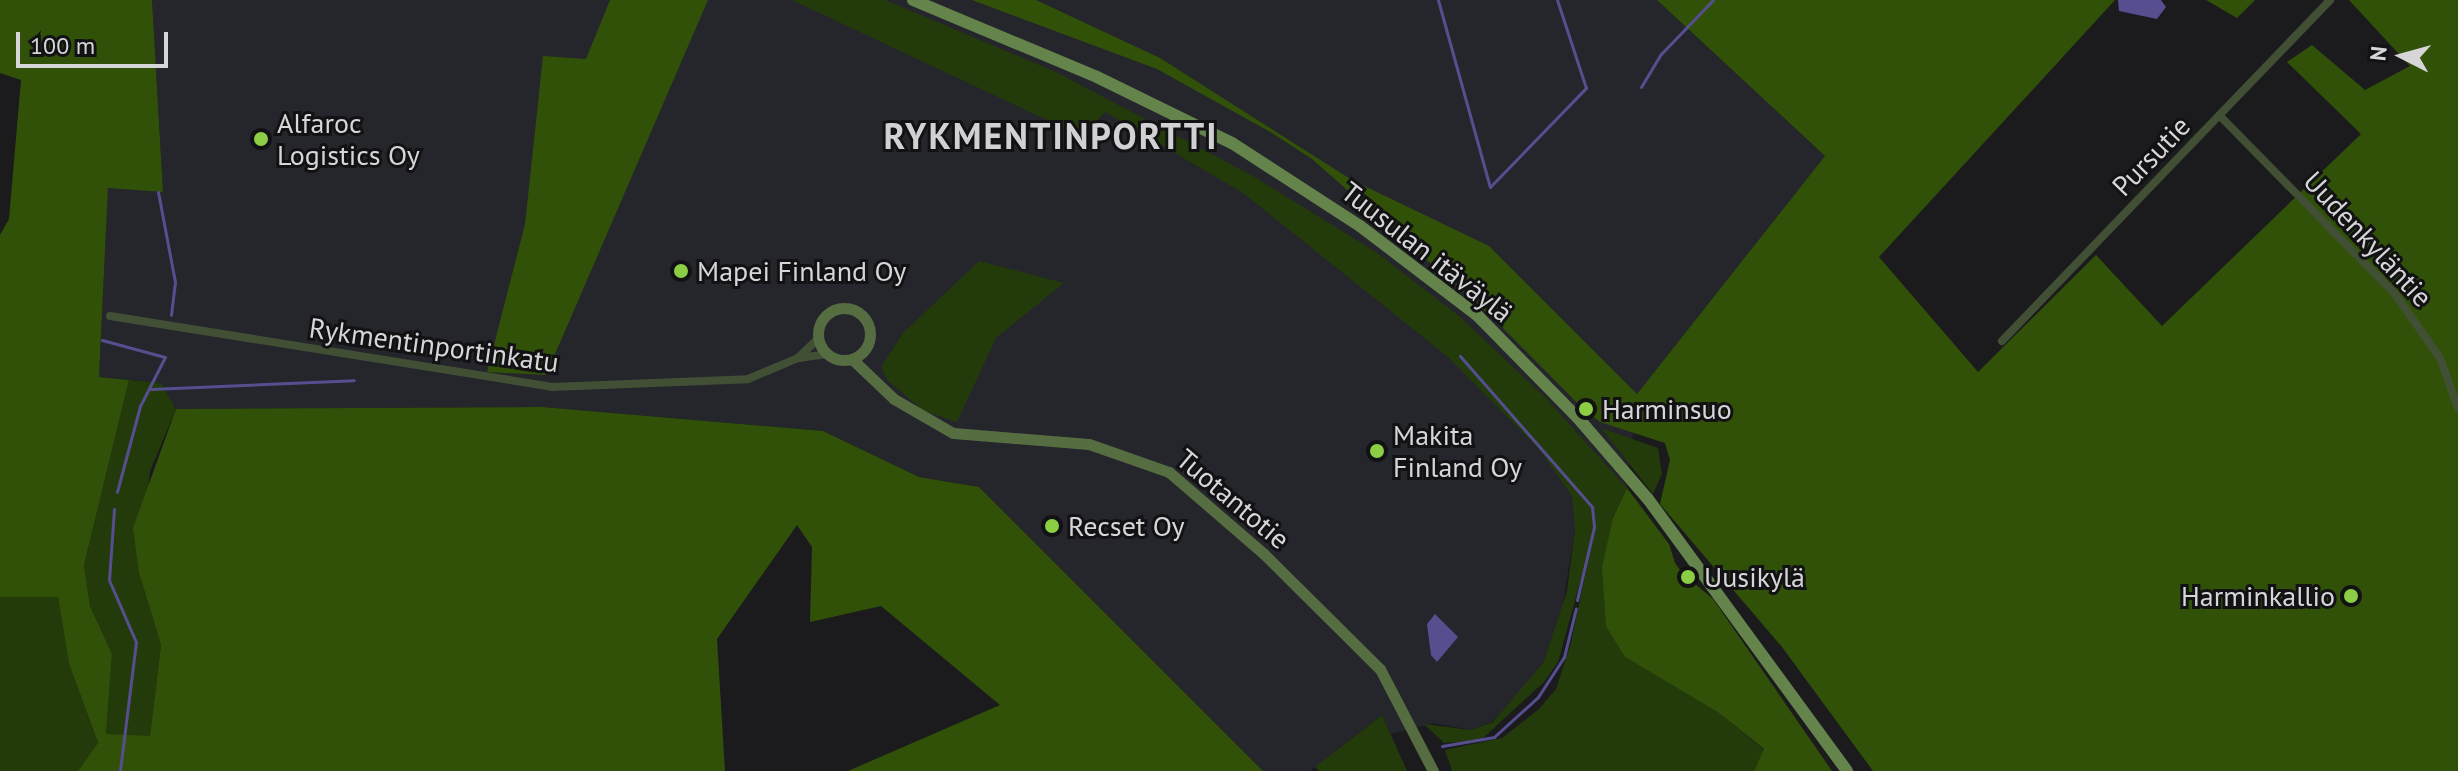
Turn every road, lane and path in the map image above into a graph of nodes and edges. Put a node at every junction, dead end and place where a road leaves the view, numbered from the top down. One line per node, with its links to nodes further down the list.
1 (913, 0): 14 (main road, Tuusulan itäväylä)
2 (2330, 0): 3 (street, Pursutie)
3 (2220, 116): 6 (street, Pursutie); 12 (street, Uudenkyläntie)
4 (110, 316): 9 (street, Rykmentinportinkatu)
5 (819, 338): 7 (street); 8 (street); 9 (street, Rykmentinportinkatu)
6 (2002, 341)
7 (866, 348): 10 (street); 11 (street)
8 (827, 354): 9 (street, Rykmentinportinkatu); 10 (street)
9 (798, 358)
10 (852, 359): 11 (street, Tuotantotie)
11 (873, 379): 13 (street, Tuotantotie)
12 (2458, 408)
13 (1433, 771)
14 (1847, 771)

